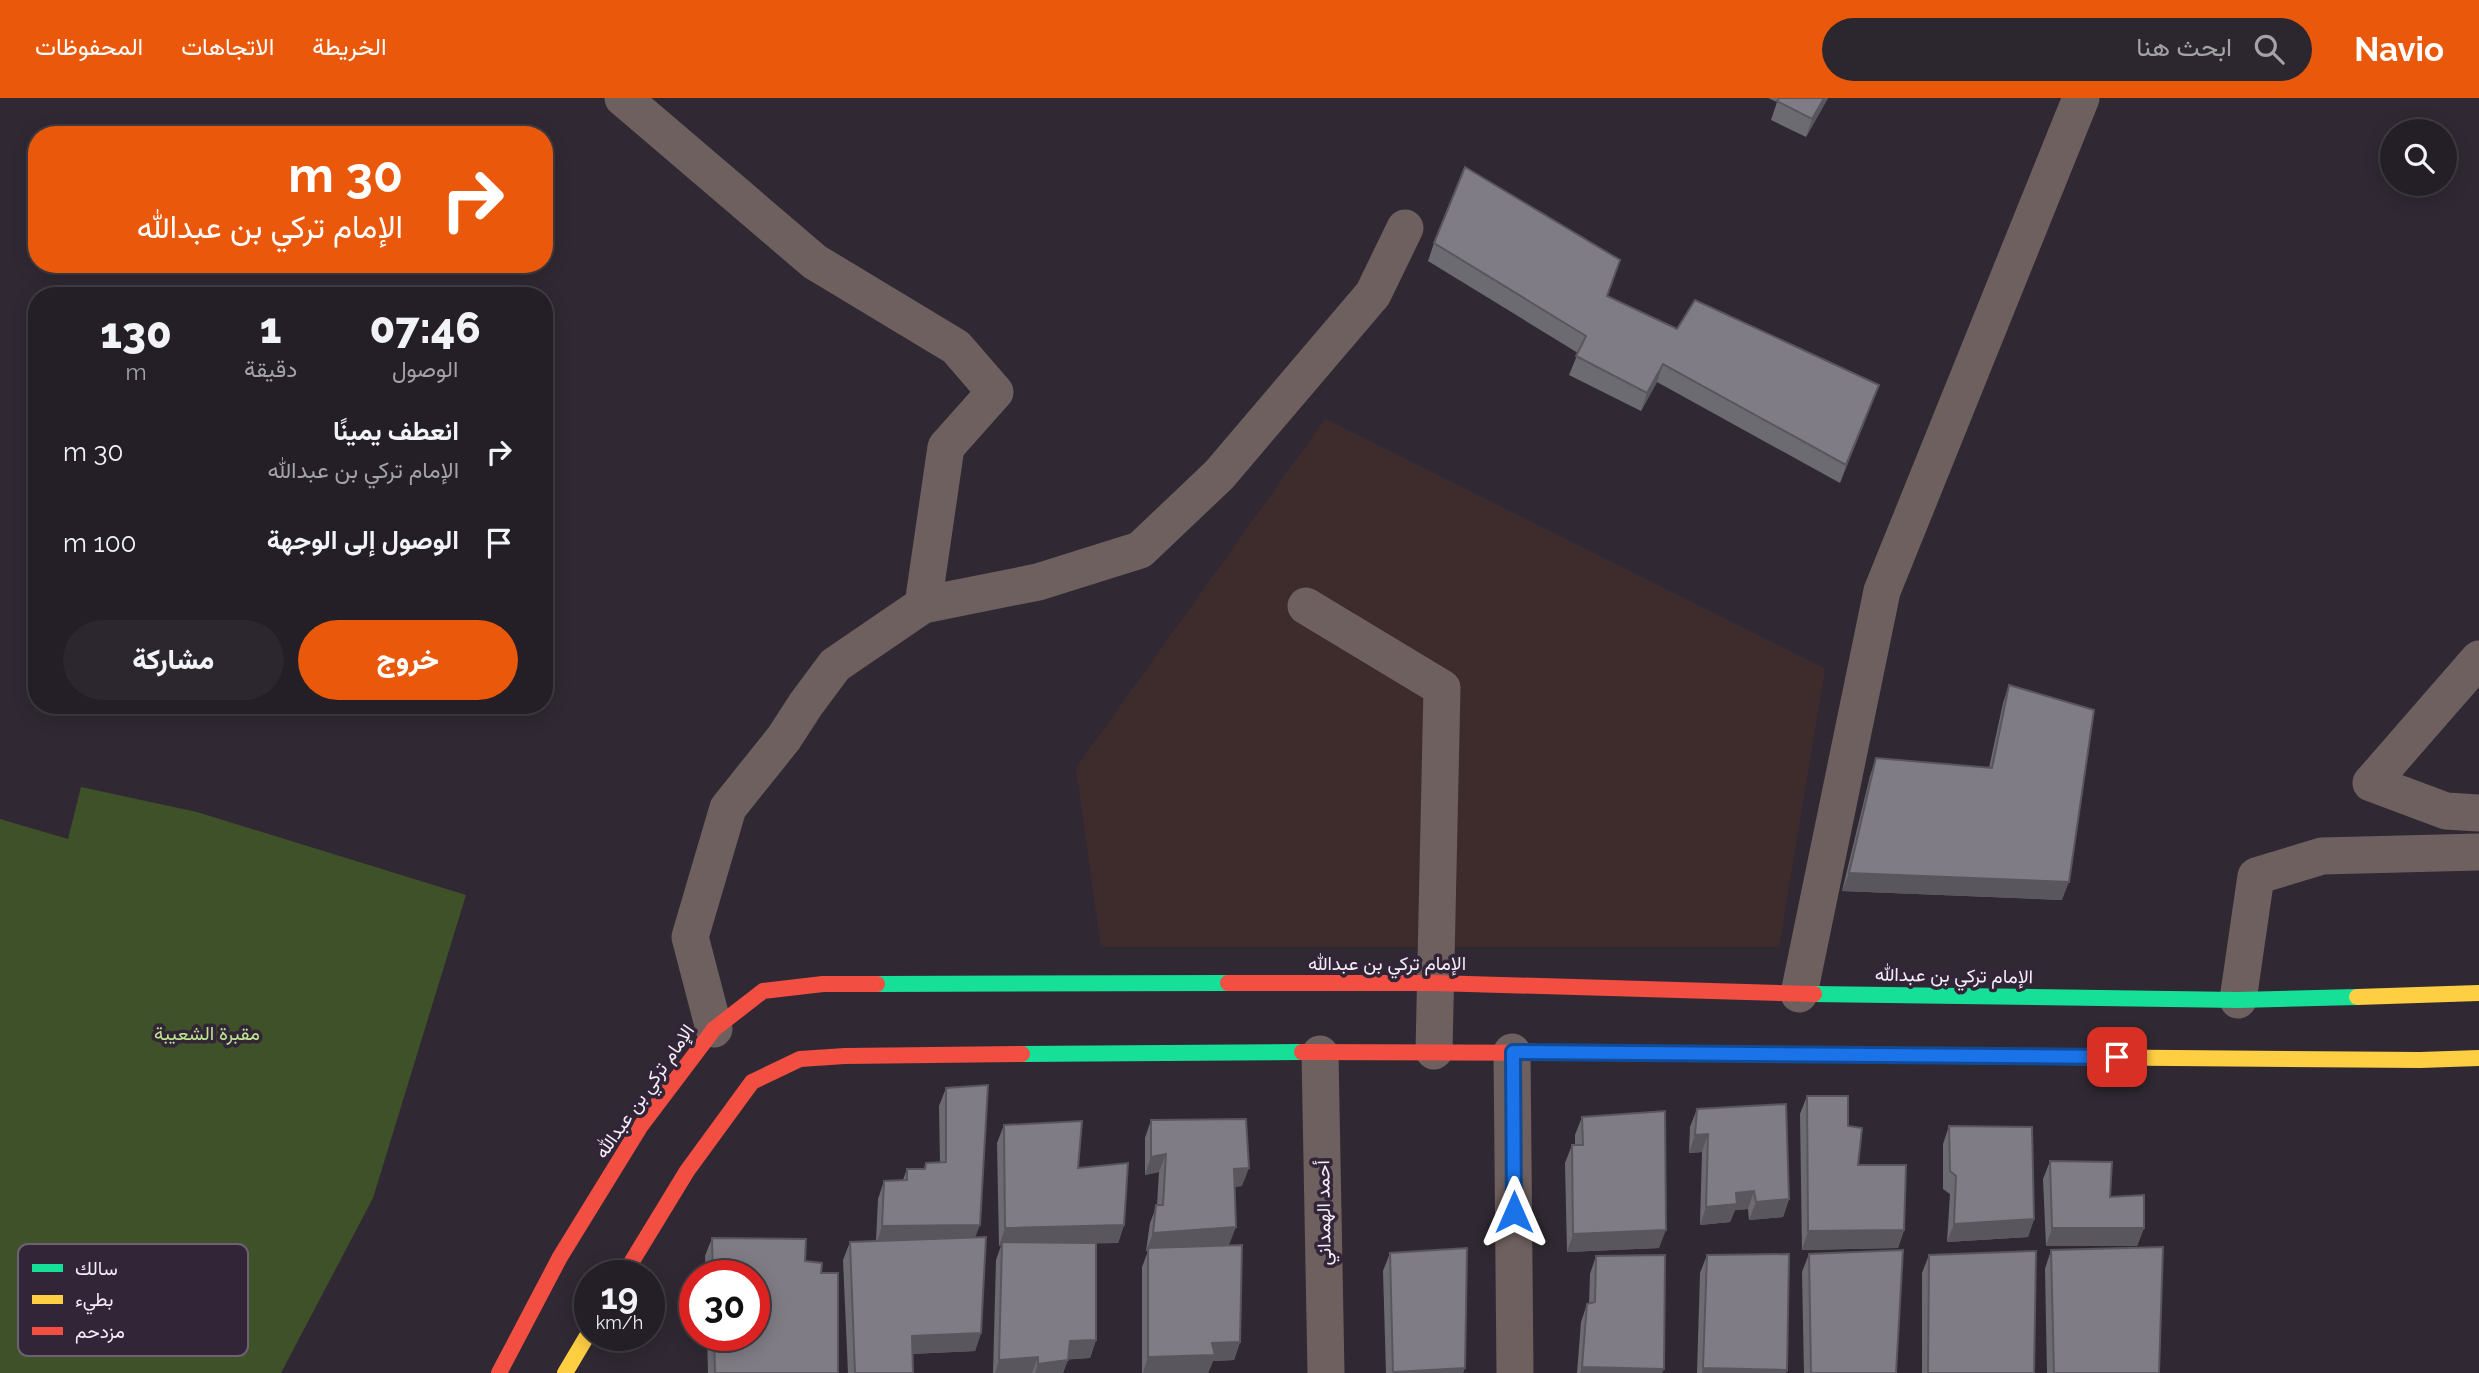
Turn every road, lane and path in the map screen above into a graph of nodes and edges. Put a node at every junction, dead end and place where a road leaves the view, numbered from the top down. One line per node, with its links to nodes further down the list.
1 (623, 98): 4 (street)
2 (2081, 98): 11 (street)
3 (1405, 228): 4 (street)
4 (923, 605): 13 (street)
5 (1306, 606): 9 (street)
6 (2479, 659): 7 (street)
7 (2479, 813)
8 (2479, 852): 12 (street)
9 (1435, 983): 11 (street, الإمام تركي بن عبدالله); 13 (street, الإمام تركي بن عبدالله); 14 (street)
10 (2479, 993): 12 (street, الإمام تركي بن عبدالله)
11 (1800, 994): 12 (street, الإمام تركي بن عبدالله)
12 (2238, 1000)
13 (714, 1029): 20 (street, الإمام تركي بن عبدالله)
14 (1434, 1051): 15 (street); 16 (street)
15 (1513, 1052): 17 (street); 23 (street)
16 (1320, 1054): 18 (street); 22 (street, أحمد الهمداني)
17 (2479, 1058)
18 (633, 1260)
19 (578, 1351): 21 (street)
20 (499, 1373)
21 (565, 1373)
22 (1326, 1373)
23 (1515, 1373)

